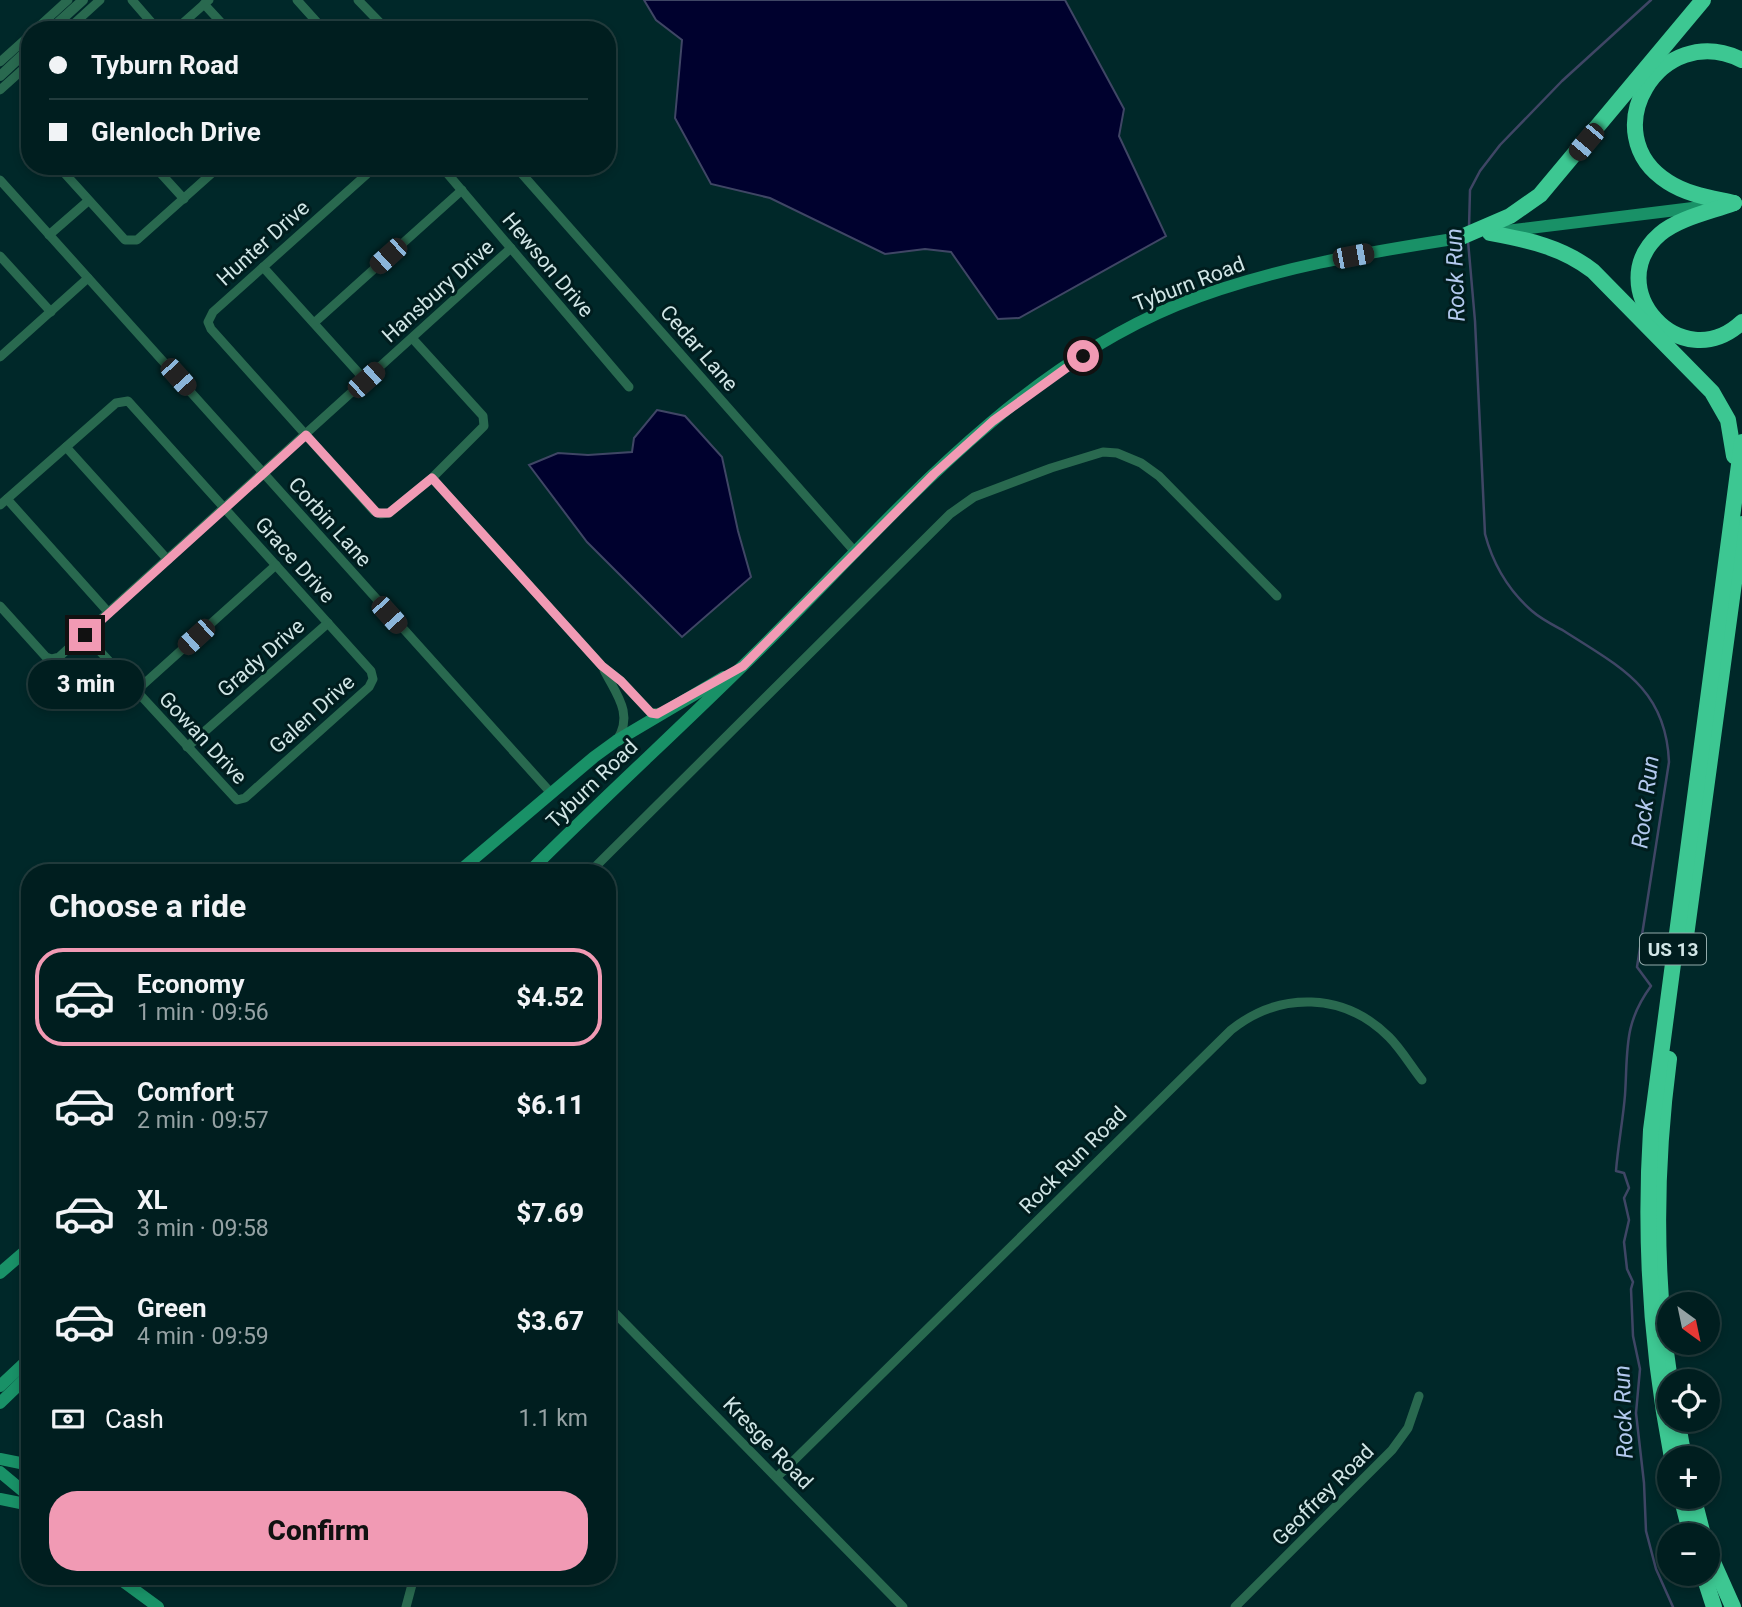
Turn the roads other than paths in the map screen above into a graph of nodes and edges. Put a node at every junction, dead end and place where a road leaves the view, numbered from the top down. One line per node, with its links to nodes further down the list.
1 (68, 0): 9 (street)
2 (83, 0): 10 (street)
3 (100, 0): 11 (street)
4 (132, 0): 12 (street)
5 (297, 0): 15 (street)
6 (358, 0): 16 (street)
7 (1703, 0): 35 (highway)
8 (206, 2): 13 (street); 14 (street)
9 (45, 21)
10 (60, 21)
11 (77, 21)
12 (150, 21)
13 (185, 21)
14 (221, 21)
15 (316, 21)
16 (378, 21)
17 (21, 43): 20 (street)
18 (21, 56): 22 (street)
19 (1742, 60): 34 (highway)
20 (0, 62)
21 (21, 71): 23 (street)
22 (0, 76)
23 (0, 90)
24 (66, 175): 33 (street)
25 (162, 175): 32 (street)
26 (210, 175): 32 (street)
27 (366, 175): 40 (street, Hunter Drive)
28 (448, 175): 31 (street, Hewson Drive)
29 (523, 175): 58 (street, Cedar Lane)
30 (0, 180): 36 (street, Corbin Lane)
31 (462, 190): 38 (street, Hewson Drive); 44 (street)
32 (184, 199): 33 (street)
33 (88, 201): 36 (street)
34 (1734, 203): 35 (main road); 43 (highway)
35 (1489, 229): 37 (highway); 54 (highway)
36 (49, 235): 41 (street, Corbin Lane)
37 (1459, 238): 58 (main road, Tyburn Road)
38 (511, 248): 45 (street, Hansbury Drive); 48 (street, Hewson Drive)
39 (1, 258): 42 (street)
40 (263, 267): 44 (street); 49 (street, Hunter Drive)
41 (88, 278): 42 (street); 52 (street, Corbin Lane)
42 (51, 312): 46 (street)
43 (1742, 322)
44 (314, 323): 47 (street)
45 (412, 338): 47 (street, Hansbury Drive); 53 (street)
46 (0, 357)
47 (366, 380): 49 (street, Hansbury Drive)
48 (629, 387)
49 (306, 435): 52 (street, Hansbury Drive); 53 (street)
50 (1742, 442): 54 (highway, US 13)
51 (66, 447): 55 (street); 56 (street, Grace Drive); 59 (street)
52 (264, 473): 56 (street, Hansbury Drive); 73 (street, Corbin Lane)
53 (432, 478): 66 (street)
54 (1735, 494): 88 (highway, US 13)
55 (4, 502): 63 (street)
56 (225, 508): 59 (street, Hansbury Drive); 60 (street, Grace Drive)
57 (1742, 524): 82 (highway, US 13)
58 (856, 553): 67 (main road, Tyburn Road)
59 (168, 560): 63 (street, Hansbury Drive)
60 (276, 565): 64 (street, Grace Drive); 69 (street)
61 (1277, 596): 77 (street)
62 (1, 609): 65 (street, Hansbury Drive)
63 (109, 613): 65 (street, Hansbury Drive)
64 (328, 623): 68 (street, Grace Drive); 72 (street, Grady Drive)
65 (85, 635): 69 (street, Gowan Drive)
66 (602, 666): 70 (street); 71 (street)
67 (743, 666): 70 (main road); 76 (main road, Tyburn Road)
68 (373, 679): 74 (street, Galen Drive)
69 (136, 691): 72 (street, Gowan Drive)
70 (664, 712): 71 (main road)
71 (616, 741): 73 (main road)
72 (187, 747): 74 (street, Gowan Drive)
73 (551, 793): 75 (main road)
74 (241, 800)
75 (468, 864)
76 (537, 864)
77 (598, 864)
78 (1422, 1080): 92 (street, Rock Run Road)
79 (21, 1255): 80 (main road)
80 (0, 1273)
81 (616, 1313): 92 (street, Kresge Road)
82 (1669, 1369)
83 (21, 1370): 86 (main road)
84 (21, 1381): 86 (main road)
85 (21, 1386): 86 (main road)
86 (3, 1394)
87 (1419, 1396): 106 (street, Geoffrey Road)
88 (1670, 1446)
89 (0, 1460): 90 (main road); 94 (main road)
90 (21, 1464)
91 (0, 1472): 94 (main road)
92 (777, 1477): 105 (street, Kresge Road)
93 (21, 1483): 94 (main road)
94 (17, 1485): 95 (main road)
95 (21, 1489)
96 (0, 1499): 97 (main road)
97 (21, 1504)
98 (1720, 1578): 109 (highway)
99 (128, 1585): 103 (main road)
100 (412, 1585): 104 (street)
101 (1707, 1586): 107 (highway)
102 (1719, 1586): 108 (highway)
103 (158, 1607)
104 (406, 1607)
105 (903, 1607)
106 (1235, 1607)
107 (1714, 1607)
108 (1726, 1607)
109 (1733, 1607)

